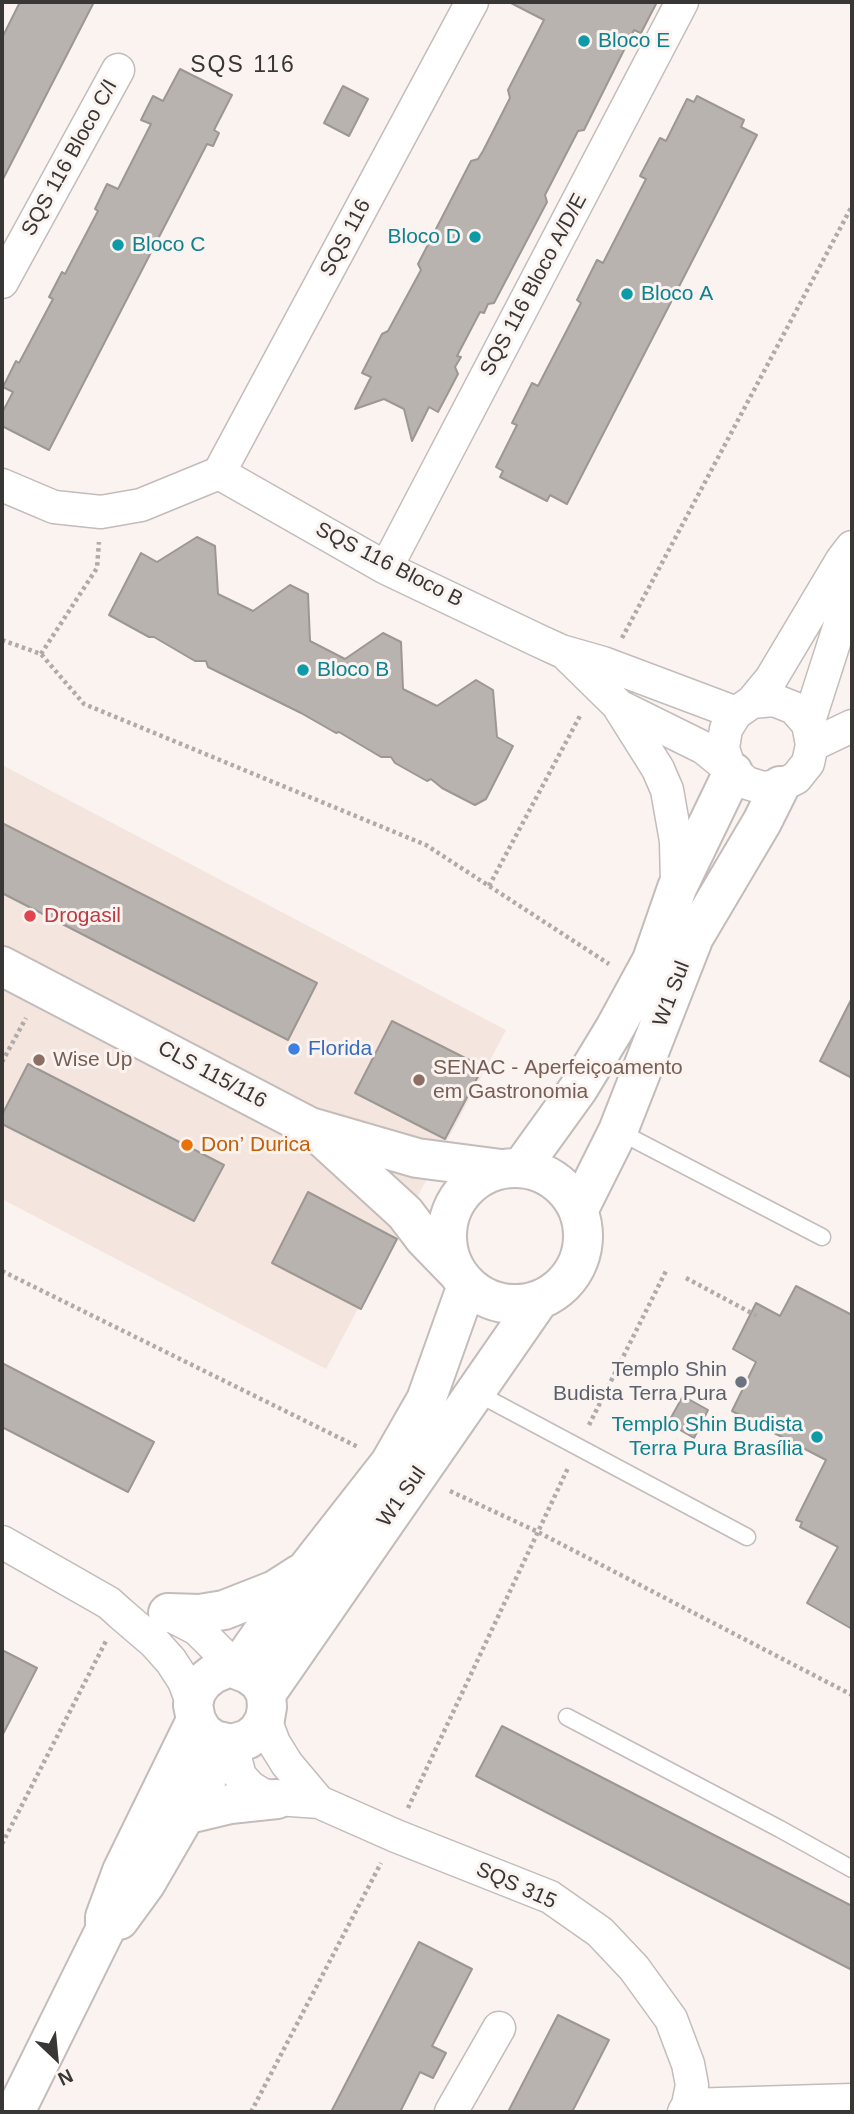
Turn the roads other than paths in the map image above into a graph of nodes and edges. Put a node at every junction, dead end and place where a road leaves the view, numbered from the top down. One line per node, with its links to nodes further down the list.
1 (471, 2): 5 (street, SQS 116)
2 (682, 2): 8 (street, SQS 116 Bloco A/D/E)
3 (118, 70): 4 (street, SQS 116 Bloco C/I)
4 (2, 282)
5 (219, 473): 6 (street); 8 (street, SQS 116 Bloco B)
6 (2, 485)
7 (852, 547): 13 (street)
8 (386, 568): 10 (street, SQS 116 Bloco B)
9 (852, 587): 11 (street)
10 (561, 651): 12 (street, SQS 116 Bloco B); 13 (street, SQS 116 Bloco B)
11 (838, 670): 15 (street)
12 (619, 706): 16 (street, SQS 116 Bloco B); 18 (street, SQS 116 Bloco B)
13 (744, 707): 15 (street); 16 (street)
14 (852, 726): 15 (street)
15 (810, 734): 17 (street)
16 (731, 770): 17 (street); 18 (street, W1 Sul)
17 (780, 786): 21 (street, W1 Sul)
18 (677, 888): 22 (street, W1 Sul)
19 (2, 966): 20 (street, CLS 115/116)
20 (310, 1126): 22 (street, CLS 115/116); 25 (street, CLS 115/116)
21 (618, 1131): 23 (street, W1 Sul); 24 (lane)
22 (511, 1168): 23 (street); 25 (street)
23 (579, 1209): 26 (street)
24 (822, 1237)
25 (462, 1279): 26 (street); 28 (street, W1 Sul)
26 (539, 1300): 27 (street, W1 Sul)
27 (475, 1392): 28 (street, W1 Sul); 29 (lane)
28 (403, 1469): 31 (street, W1 Sul); 35 (street, W1 Sul)
29 (747, 1537)
30 (2, 1542): 32 (street)
31 (307, 1569): 33 (street); 34 (street, W1 Sul)
32 (115, 1608): 33 (street); 36 (street)
33 (169, 1613): 34 (street)
34 (234, 1668): 35 (street); 36 (street)
35 (265, 1707): 38 (street); 40 (street, SQS 315)
36 (195, 1713): 38 (street); 43 (street)
37 (567, 1717): 42 (lane)
38 (232, 1743): 39 (street, SQS 315); 41 (street)
39 (277, 1799): 40 (street, SQS 315); 41 (street)
40 (319, 1801): 46 (street, SQS 315)
41 (184, 1815): 43 (street)
42 (852, 1869)
43 (105, 1930): 47 (street)
44 (499, 2028): 48 (street)
45 (852, 2100): 46 (street, SQS 315)
46 (686, 2109)
47 (15, 2112)
48 (451, 2112)

